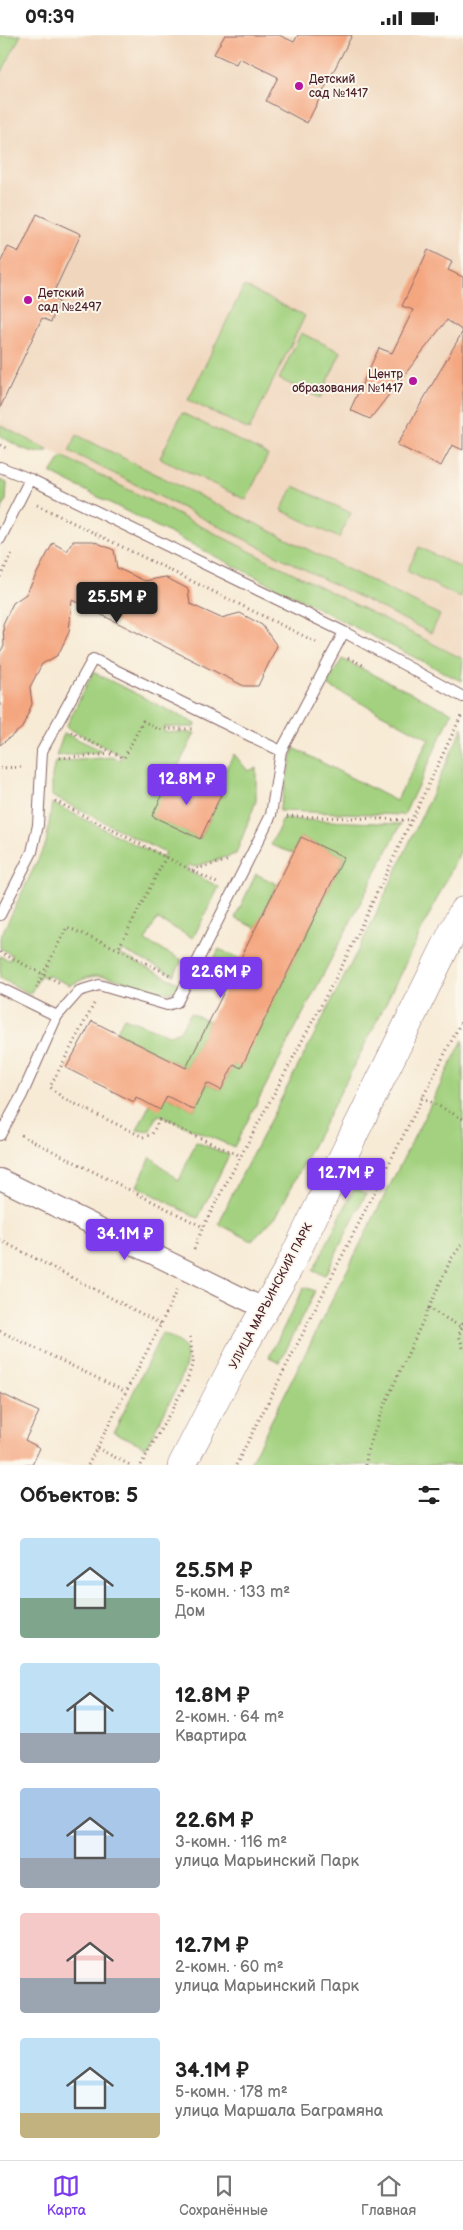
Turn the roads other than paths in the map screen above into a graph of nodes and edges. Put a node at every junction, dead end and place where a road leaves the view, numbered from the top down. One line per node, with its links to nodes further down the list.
1 (0, 467): 2 (lane)
2 (30, 479): 3 (lane); 4 (lane)
3 (0, 539)
4 (344, 632): 5 (lane); 6 (lane)
5 (463, 697)
6 (280, 751): 8 (lane); 10 (lane)
7 (463, 911): 13 (main road, УЛИЦА МАРЬИНСКИЙ ПАРК)
8 (0, 915)
9 (0, 988): 10 (lane)
10 (57, 1016): 11 (lane)
11 (2, 1131)
12 (0, 1179): 13 (street)
13 (265, 1309): 14 (main road, УЛИЦА МАРЬИНСКИЙ ПАРК)
14 (182, 1465)

